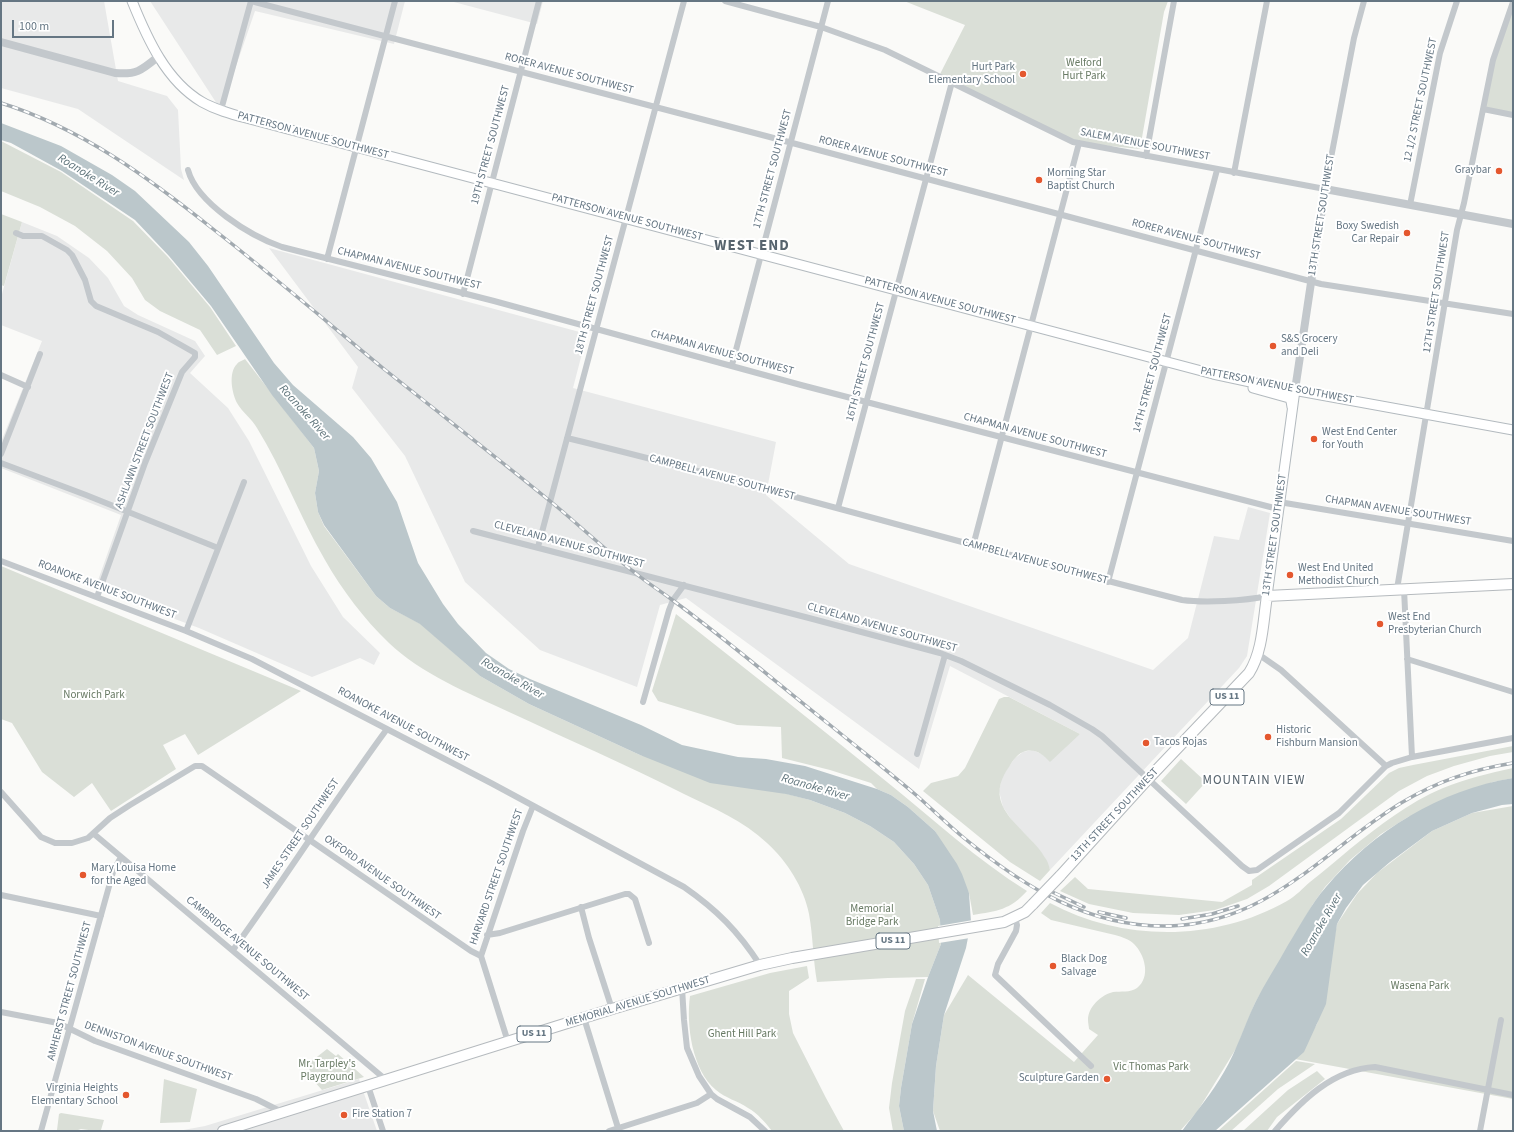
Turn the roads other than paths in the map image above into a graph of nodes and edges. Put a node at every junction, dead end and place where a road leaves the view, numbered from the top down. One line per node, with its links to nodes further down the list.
1 (132, 1): 16 (main road, PATTERSON AVENUE SOUTHWEST)
2 (251, 1): 14 (street, RORER AVENUE SOUTHWEST); 21 (street)
3 (395, 1): 14 (street)
4 (539, 1): 17 (street, 19TH STREET SOUTHWEST)
5 (684, 1): 19 (street, 18TH STREET SOUTHWEST)
6 (725, 1): 13 (street, SALEM AVENUE SOUTHWEST)
7 (828, 1): 13 (street, 17TH STREET SOUTHWEST)
8 (1174, 1): 26 (street)
9 (1267, 1): 29 (street)
10 (1364, 1): 32 (street, 13TH STREET SOUTHWEST)
11 (1457, 1): 33 (street, 12 1/2 STREET SOUTHWEST)
12 (1513, 2): 20 (street, 12TH STREET SOUTHWEST)
13 (821, 27): 18 (street, SALEM AVENUE SOUTHWEST); 23 (street, 17TH STREET SOUTHWEST)
14 (386, 36): 17 (street, RORER AVENUE SOUTHWEST); 25 (street)
15 (1, 42): 16 (street)
16 (158, 56): 21 (main road, PATTERSON AVENUE SOUTHWEST)
17 (521, 72): 19 (street, RORER AVENUE SOUTHWEST); 31 (street, 19TH STREET SOUTHWEST)
18 (952, 82): 24 (street, SALEM AVENUE SOUTHWEST); 30 (street, 16TH STREET SOUTHWEST)
19 (655, 108): 23 (street, RORER AVENUE SOUTHWEST); 36 (street, 18TH STREET SOUTHWEST)
20 (1483, 109): 22 (street); 34 (street, 12TH STREET SOUTHWEST)
21 (221, 110): 25 (main road, PATTERSON AVENUE SOUTHWEST)
22 (1513, 115)
23 (791, 143): 30 (street, RORER AVENUE SOUTHWEST); 40 (street, 17TH STREET SOUTHWEST)
24 (1079, 144): 26 (street, SALEM AVENUE SOUTHWEST); 35 (street)
25 (356, 147): 31 (main road, PATTERSON AVENUE SOUTHWEST); 41 (street)
26 (1146, 156): 28 (street, SALEM AVENUE SOUTHWEST)
27 (188, 170): 41 (street, CHAPMAN AVENUE SOUTHWEST)
28 (1217, 170): 29 (street, SALEM AVENUE SOUTHWEST); 39 (street, 14TH STREET SOUTHWEST)
29 (1234, 173): 32 (street, SALEM AVENUE SOUTHWEST)
30 (925, 179): 35 (street, RORER AVENUE SOUTHWEST); 43 (street, 16TH STREET SOUTHWEST)
31 (491, 183): 36 (main road, PATTERSON AVENUE SOUTHWEST); 44 (street, 19TH STREET SOUTHWEST)
32 (1325, 190): 33 (street, SALEM AVENUE SOUTHWEST); 42 (street, 13TH STREET SOUTHWEST)
33 (1410, 205): 34 (street, SALEM AVENUE SOUTHWEST)
34 (1461, 214): 37 (street, SALEM AVENUE SOUTHWEST); 45 (street, 12TH STREET SOUTHWEST)
35 (1060, 215): 39 (street, RORER AVENUE SOUTHWEST); 47 (street)
36 (626, 218): 40 (main road, PATTERSON AVENUE SOUTHWEST); 48 (street, 18TH STREET SOUTHWEST)
37 (1513, 224)
38 (16, 233): 68 (street, ASHLAWN STREET SOUTHWEST)
39 (1196, 250): 42 (street, RORER AVENUE SOUTHWEST); 50 (street, 14TH STREET SOUTHWEST)
40 (761, 254): 43 (main road, PATTERSON AVENUE SOUTHWEST); 51 (street, 17TH STREET SOUTHWEST)
41 (327, 259): 44 (street, CHAPMAN AVENUE SOUTHWEST)
42 (1312, 282): 45 (street, RORER AVENUE SOUTHWEST); 55 (street, 13TH STREET SOUTHWEST)
43 (896, 290): 47 (main road, PATTERSON AVENUE SOUTHWEST); 56 (street, 16TH STREET SOUTHWEST)
44 (463, 294): 48 (street, CHAPMAN AVENUE SOUTHWEST)
45 (1444, 304): 46 (street, RORER AVENUE SOUTHWEST); 58 (street, 12TH STREET SOUTHWEST)
46 (1513, 314)
47 (1031, 326): 50 (main road, PATTERSON AVENUE SOUTHWEST); 60 (street)
48 (596, 329): 51 (street, CHAPMAN AVENUE SOUTHWEST); 61 (street, 18TH STREET SOUTHWEST)
49 (40, 354): 54 (street)
50 (1166, 361): 53 (main road, PATTERSON AVENUE SOUTHWEST); 64 (street, 14TH STREET SOUTHWEST)
51 (732, 365): 56 (street, CHAPMAN AVENUE SOUTHWEST)
52 (1, 375): 54 (street)
53 (1242, 380): 55 (main road, PATTERSON AVENUE SOUTHWEST); 57 (main road)
54 (28, 387): 62 (street)
55 (1295, 390): 57 (main road, 13TH STREET SOUTHWEST); 58 (main road, PATTERSON AVENUE SOUTHWEST)
56 (867, 401): 60 (street, CHAPMAN AVENUE SOUTHWEST); 67 (street, 16TH STREET SOUTHWEST)
57 (1292, 414): 66 (main road, 13TH STREET SOUTHWEST)
58 (1427, 414): 59 (main road, PATTERSON AVENUE SOUTHWEST); 69 (street, 12TH STREET SOUTHWEST)
59 (1513, 430)
60 (1002, 437): 64 (street, CHAPMAN AVENUE SOUTHWEST); 72 (street)
61 (567, 438): 67 (street, CAMPBELL AVENUE SOUTHWEST); 73 (street, 18TH STREET SOUTHWEST)
62 (1, 454)
63 (1, 463): 68 (street)
64 (1136, 473): 66 (street, CHAPMAN AVENUE SOUTHWEST); 76 (street, 14TH STREET SOUTHWEST)
65 (244, 482): 74 (street)
66 (1279, 506): 69 (street, CHAPMAN AVENUE SOUTHWEST); 80 (main road, 13TH STREET SOUTHWEST)
67 (838, 508): 72 (street, CAMPBELL AVENUE SOUTHWEST)
68 (128, 512): 74 (street); 81 (street, ASHLAWN STREET SOUTHWEST)
69 (1408, 524): 71 (street, CHAPMAN AVENUE SOUTHWEST); 79 (street, 12TH STREET SOUTHWEST)
70 (473, 531): 73 (street, CLEVELAND AVENUE SOUTHWEST)
71 (1513, 540)
72 (973, 546): 76 (street, CAMPBELL AVENUE SOUTHWEST)
73 (538, 547): 78 (street, CLEVELAND AVENUE SOUTHWEST)
74 (218, 548): 82 (street)
75 (1, 560): 81 (street, ROANOKE AVENUE SOUTHWEST)
76 (1108, 582): 80 (street, CAMPBELL AVENUE SOUTHWEST)
77 (1513, 584): 79 (main road, CAMPBELL AVENUE SOUTHWEST)
78 (684, 585): 83 (street, CLEVELAND AVENUE SOUTHWEST); 87 (street)
79 (1401, 589): 80 (main road, CAMPBELL AVENUE SOUTHWEST); 85 (street, 12TH STREET SOUTHWEST)
80 (1266, 596): 84 (main road, 13TH STREET SOUTHWEST / US 11)
81 (97, 597): 82 (street, ROANOKE AVENUE SOUTHWEST)
82 (186, 631): 88 (street, ROANOKE AVENUE SOUTHWEST)
83 (945, 654): 90 (street); 93 (street, CLEVELAND AVENUE SOUTHWEST)
84 (1258, 654): 92 (street); 93 (main road, 13TH STREET SOUTHWEST / US 11)
85 (1407, 659): 86 (street); 91 (street, 12TH STREET SOUTHWEST)
86 (1513, 692)
87 (643, 702)
88 (387, 728): 95 (street, ROANOKE AVENUE SOUTHWEST); 97 (street, JAMES STREET SOUTHWEST)
89 (1513, 738): 91 (street)
90 (917, 754)
91 (1412, 757): 92 (street)
92 (1386, 766): 93 (street, CLEVELAND AVENUE SOUTHWEST)
93 (1148, 779): 102 (main road, 13TH STREET SOUTHWEST / US 11, bridge)
94 (1, 792): 96 (street)
95 (533, 806): 103 (street, HARVARD STREET SOUTHWEST); 107 (street, ROANOKE AVENUE SOUTHWEST)
96 (94, 834): 97 (street, OXFORD AVENUE SOUTHWEST); 98 (street, CAMBRIDGE AVENUE SOUTHWEST)
97 (309, 840): 105 (street, JAMES STREET SOUTHWEST); 106 (street, OXFORD AVENUE SOUTHWEST)
98 (121, 857): 101 (street, AMHERST STREET SOUTHWEST); 105 (street, CAMBRIDGE AVENUE SOUTHWEST)
99 (1, 895): 101 (street)
100 (581, 907): 103 (street); 104 (street); 109 (street)
101 (101, 916): 113 (street, AMHERST STREET SOUTHWEST)
102 (1015, 918): 107 (main road, MEMORIAL AVENUE SOUTHWEST / US 11); 115 (street)
103 (487, 935): 106 (street, HARVARD STREET SOUTHWEST)
104 (649, 943)
105 (232, 950): 116 (street, CAMBRIDGE AVENUE SOUTHWEST)
106 (481, 956): 114 (street)
107 (760, 965): 108 (main road, MEMORIAL AVENUE SOUTHWEST / US 11)
108 (682, 988): 109 (main road, MEMORIAL AVENUE SOUTHWEST / US 11); 119 (street)
109 (612, 1009): 111 (main road, MEMORIAL AVENUE SOUTHWEST / US 11)
110 (1, 1012): 113 (street, DENNISTON AVENUE SOUTHWEST)
111 (584, 1018): 114 (main road, MEMORIAL AVENUE SOUTHWEST / US 11); 122 (street)
112 (1501, 1020): 118 (street)
113 (70, 1029): 121 (street, DENNISTON AVENUE SOUTHWEST); 123 (street, AMHERST STREET SOUTHWEST)
114 (508, 1042): 116 (main road, MEMORIAL AVENUE SOUTHWEST / US 11)
115 (1091, 1066)
116 (386, 1079): 117 (main road, MEMORIAL AVENUE SOUTHWEST / US 11)
117 (368, 1086): 121 (main road, MEMORIAL AVENUE SOUTHWEST / US 11); 125 (street)
118 (1488, 1090): 120 (street); 128 (street); 129 (street)
119 (711, 1094): 122 (street); 127 (street)
120 (1513, 1095)
121 (282, 1112): 124 (main road, MEMORIAL AVENUE SOUTHWEST / US 11)
122 (619, 1130): 126 (street)
123 (41, 1131)
124 (223, 1131)
125 (383, 1131)
126 (609, 1131)
127 (765, 1131)
128 (1275, 1131)
129 (1480, 1131)

